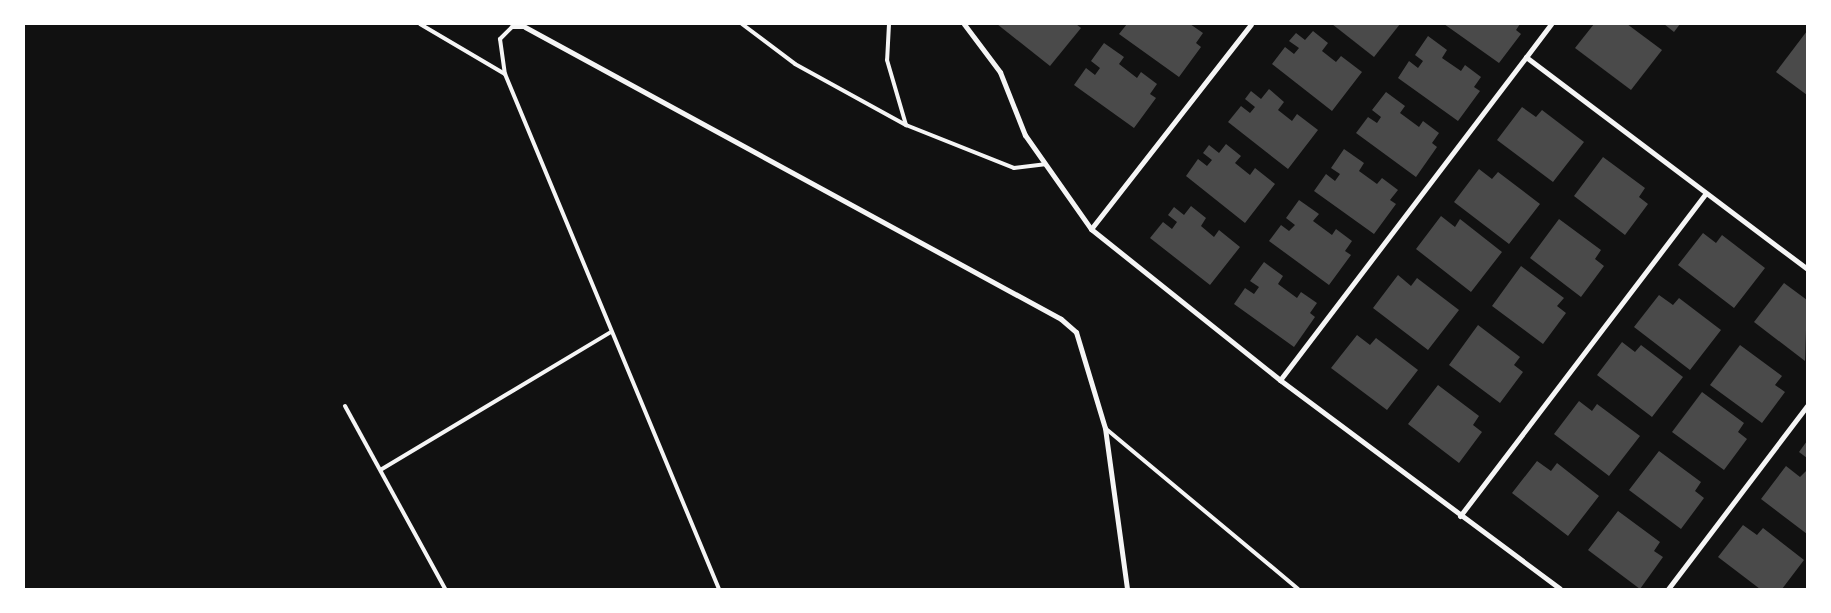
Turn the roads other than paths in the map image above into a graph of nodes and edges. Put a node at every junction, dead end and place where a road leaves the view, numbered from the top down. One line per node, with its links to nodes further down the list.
1 (420, 24): 9 (lane)
2 (742, 24): 10 (lane)
3 (889, 24): 10 (lane)
4 (964, 24): 11 (street)
5 (1251, 24): 13 (street)
6 (1551, 24): 8 (street)
7 (525, 27): 9 (lane); 19 (street)
8 (1526, 57): 12 (street); 16 (street)
9 (505, 74): 15 (lane)
10 (906, 125): 11 (lane)
11 (1045, 164): 13 (street)
12 (1705, 194): 14 (street); 21 (street)
13 (1091, 229): 16 (street)
14 (1807, 268)
15 (611, 332): 20 (lane); 23 (lane)
16 (1280, 380): 21 (street)
17 (345, 406): 20 (lane)
18 (1807, 406): 27 (street)
19 (1105, 428): 24 (street); 25 (lane)
20 (382, 469): 22 (lane)
21 (1460, 516): 26 (street)
22 (445, 589)
23 (719, 589)
24 (1127, 589)
25 (1298, 589)
26 (1560, 589)
27 (1668, 589)

